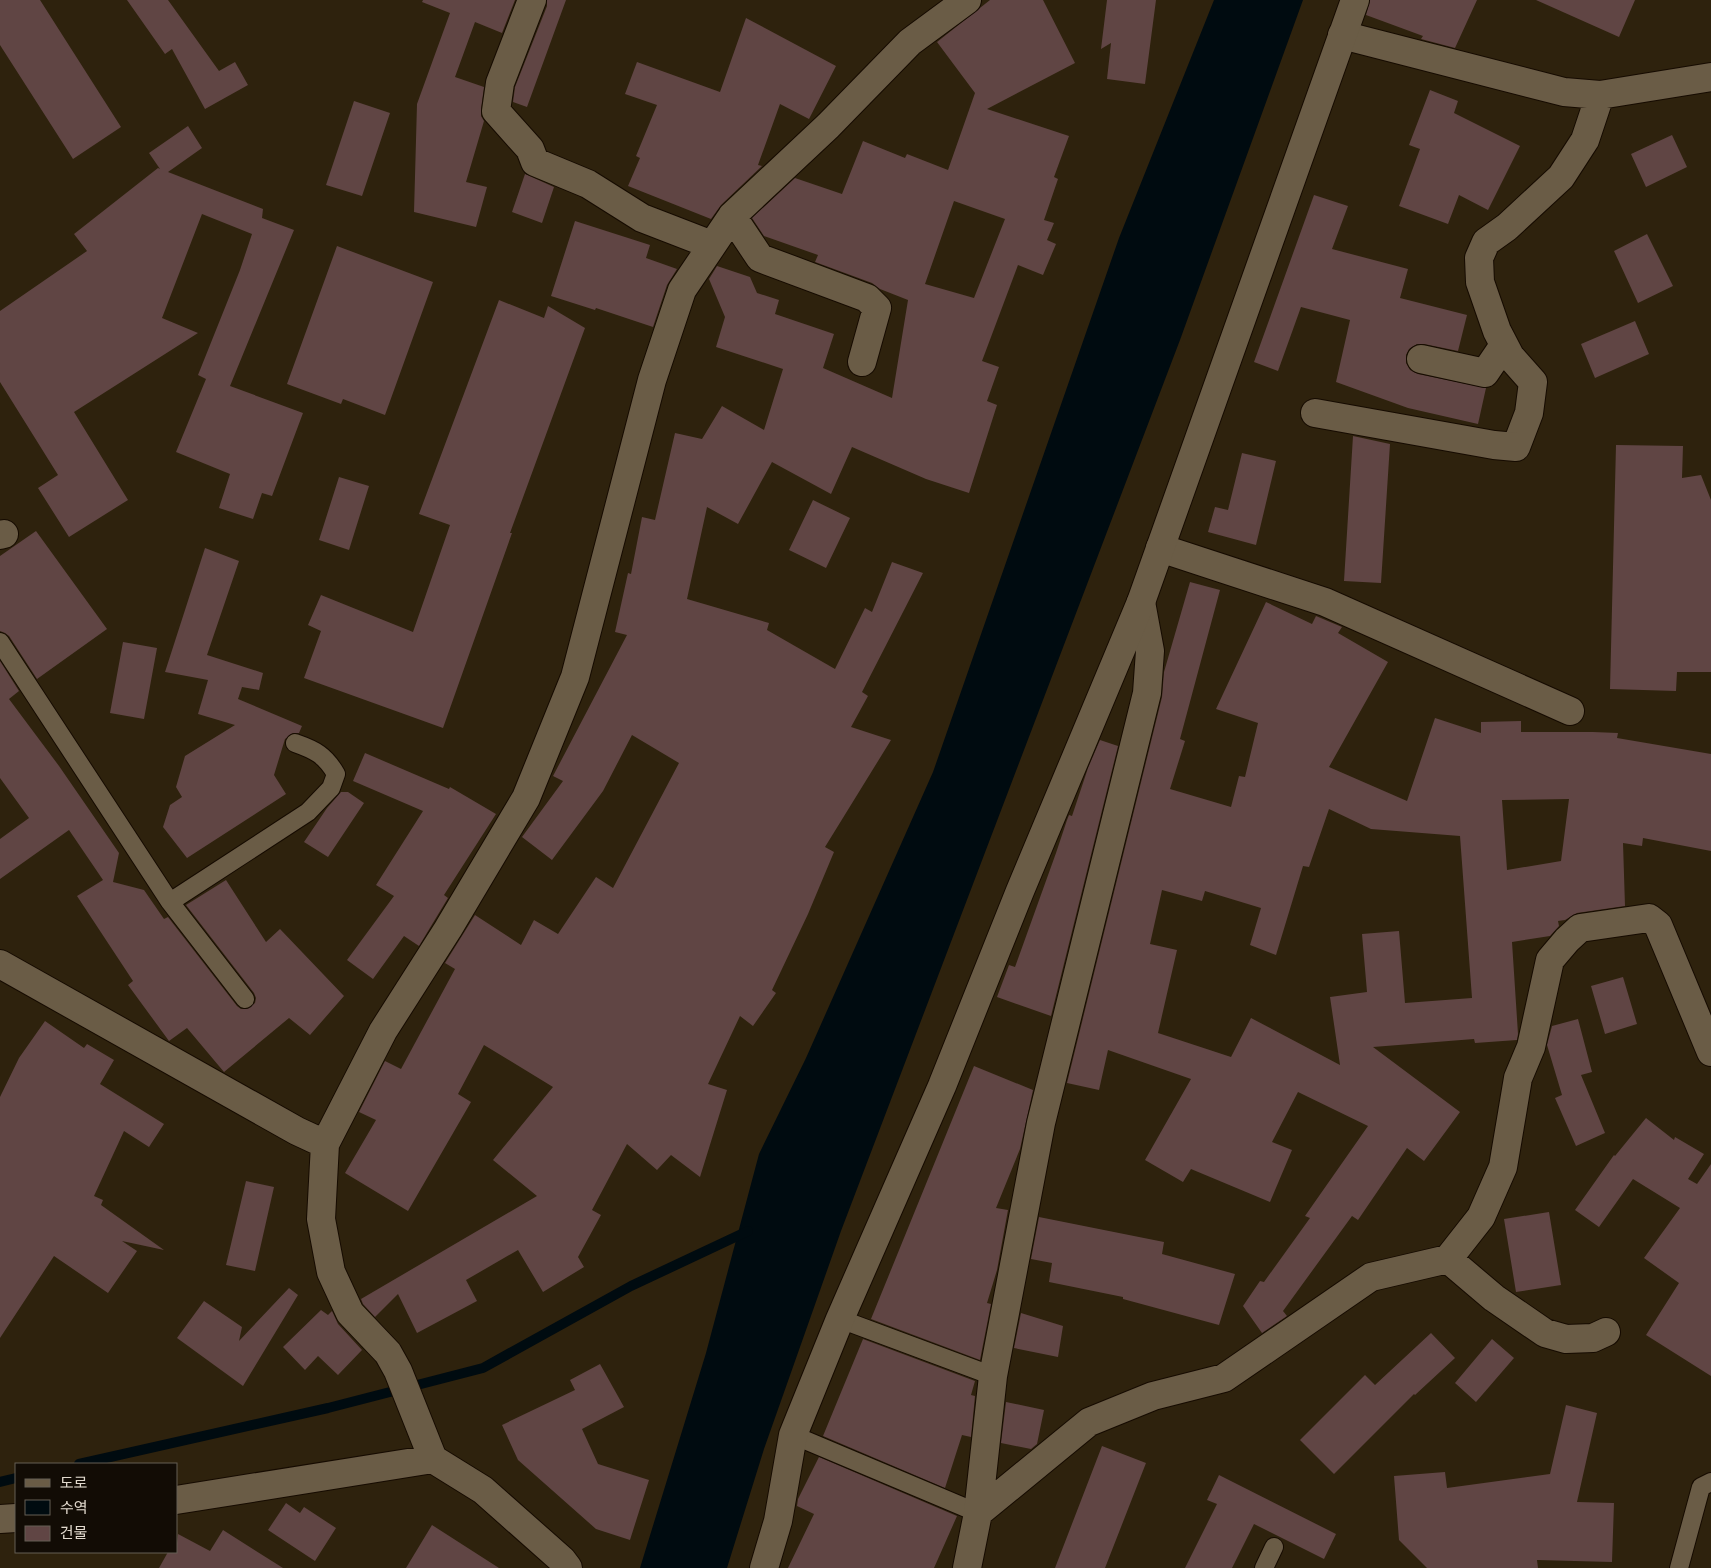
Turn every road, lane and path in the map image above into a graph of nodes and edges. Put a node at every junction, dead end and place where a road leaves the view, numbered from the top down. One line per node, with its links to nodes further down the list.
1 (532, 0): 8 (street)
2 (967, 0): 7 (street)
3 (1355, 0): 4 (street)
4 (1342, 35): 6 (street); 13 (street)
5 (1711, 77): 6 (street)
6 (1600, 95): 9 (street)
7 (732, 216): 8 (street); 11 (street)
8 (712, 245): 22 (street)
9 (1504, 345): 10 (street); 12 (street)
10 (1421, 359)
11 (862, 362)
12 (1315, 413)
13 (1160, 548): 14 (street); 16 (street)
14 (1141, 602): 24 (street); 26 (street)
15 (0, 642): 18 (lane)
16 (1570, 711)
17 (295, 743): 18 (lane)
18 (170, 902): 20 (lane)
19 (0, 964): 22 (street)
20 (245, 999)
21 (1711, 1052): 23 (street)
22 (325, 1144): 28 (street)
23 (1448, 1259): 25 (street); 31 (street)
24 (840, 1319): 26 (lane); 27 (street)
25 (1606, 1332)
26 (993, 1376): 31 (street)
27 (793, 1435): 31 (lane); 36 (street)
28 (428, 1447): 30 (street); 35 (street)
29 (1711, 1482): 39 (lane)
30 (178, 1500)
31 (978, 1513): 37 (street)
32 (15, 1518): 33 (street)
33 (0, 1519)
34 (1274, 1547): 38 (lane)
35 (568, 1568)
36 (764, 1568)
37 (967, 1568)
38 (1264, 1568)
39 (1679, 1568)

